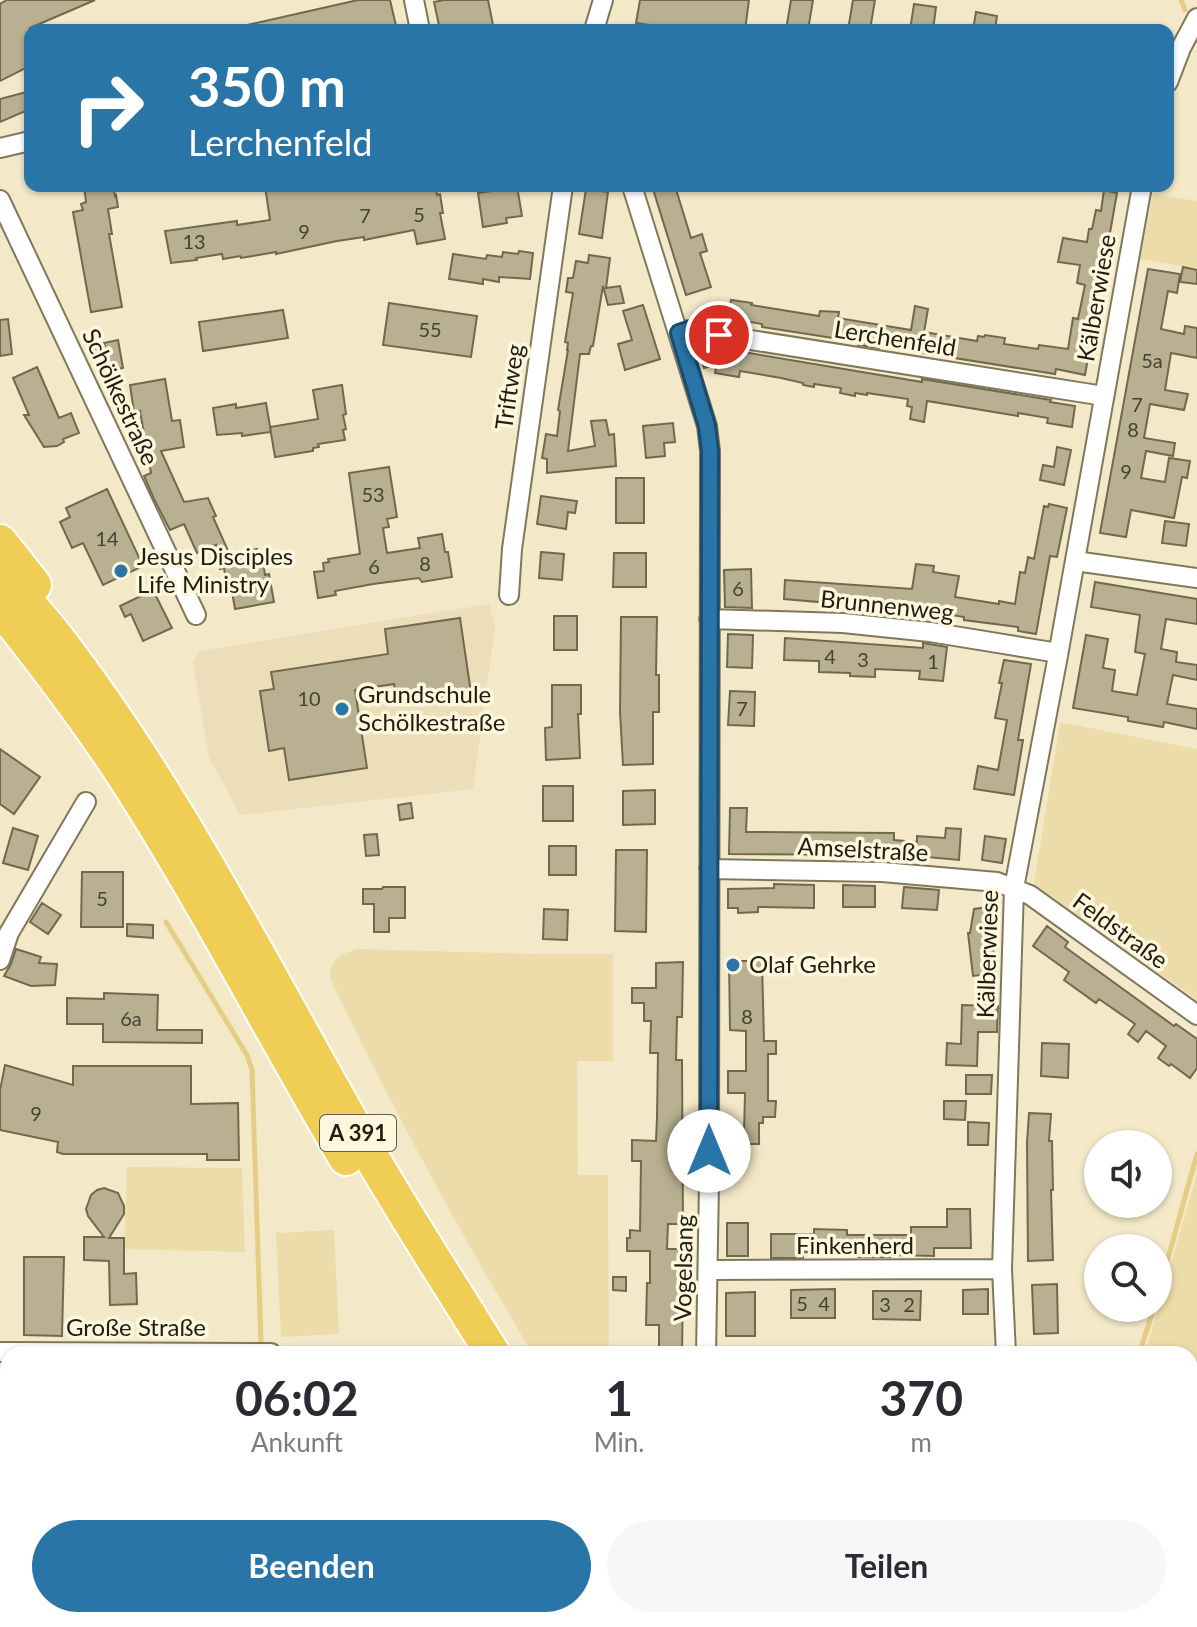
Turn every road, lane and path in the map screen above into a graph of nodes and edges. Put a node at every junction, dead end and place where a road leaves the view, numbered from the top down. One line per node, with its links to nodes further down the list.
1 (414, 0): 4 (street)
2 (603, 0): 5 (street)
3 (1197, 18): 6 (street)
4 (419, 24)
5 (596, 24)
6 (1174, 66)
7 (24, 142): 8 (street)
8 (0, 148)
9 (562, 192): 19 (street, Triftweg)
10 (634, 192): 13 (street, Vogelsang)
11 (1141, 192): 14 (street, Kälberwiese)
12 (0, 200): 21 (street, Schölkestraße)
13 (679, 333): 14 (street, Lerchenfeld); 22 (street, Vogelsang)
14 (1104, 396): 16 (street, Kälberwiese)
15 (0, 542): 23 (highway)
16 (1075, 561): 18 (street); 25 (street, Kälberwiese)
17 (0, 572): 23 (highway, A 391)
18 (1197, 578)
19 (509, 595)
20 (0, 607): 27 (highway, A 391)
21 (196, 615)
22 (709, 619): 25 (street, Brunnenweg); 28 (street, Vogelsang)
23 (58, 640): 36 (highway, A 391)
24 (0, 646): 27 (highway)
25 (1058, 653): 29 (street, Kälberwiese)
26 (86, 802): 30 (street)
27 (163, 838): 35 (highway, A 391)
28 (709, 869): 29 (street, Amselstraße); 34 (street, Vogelsang)
29 (1014, 888): 32 (street, Feldstraße); 33 (street, Kälberwiese)
30 (5, 933): 31 (street)
31 (0, 960)
32 (1197, 1015)
33 (1002, 1269): 34 (street, Finkenherd); 38 (street, Kälberwiese)
34 (708, 1270): 37 (street, Vogelsang)
35 (461, 1346)
36 (488, 1346)
37 (706, 1346)
38 (1006, 1346)

